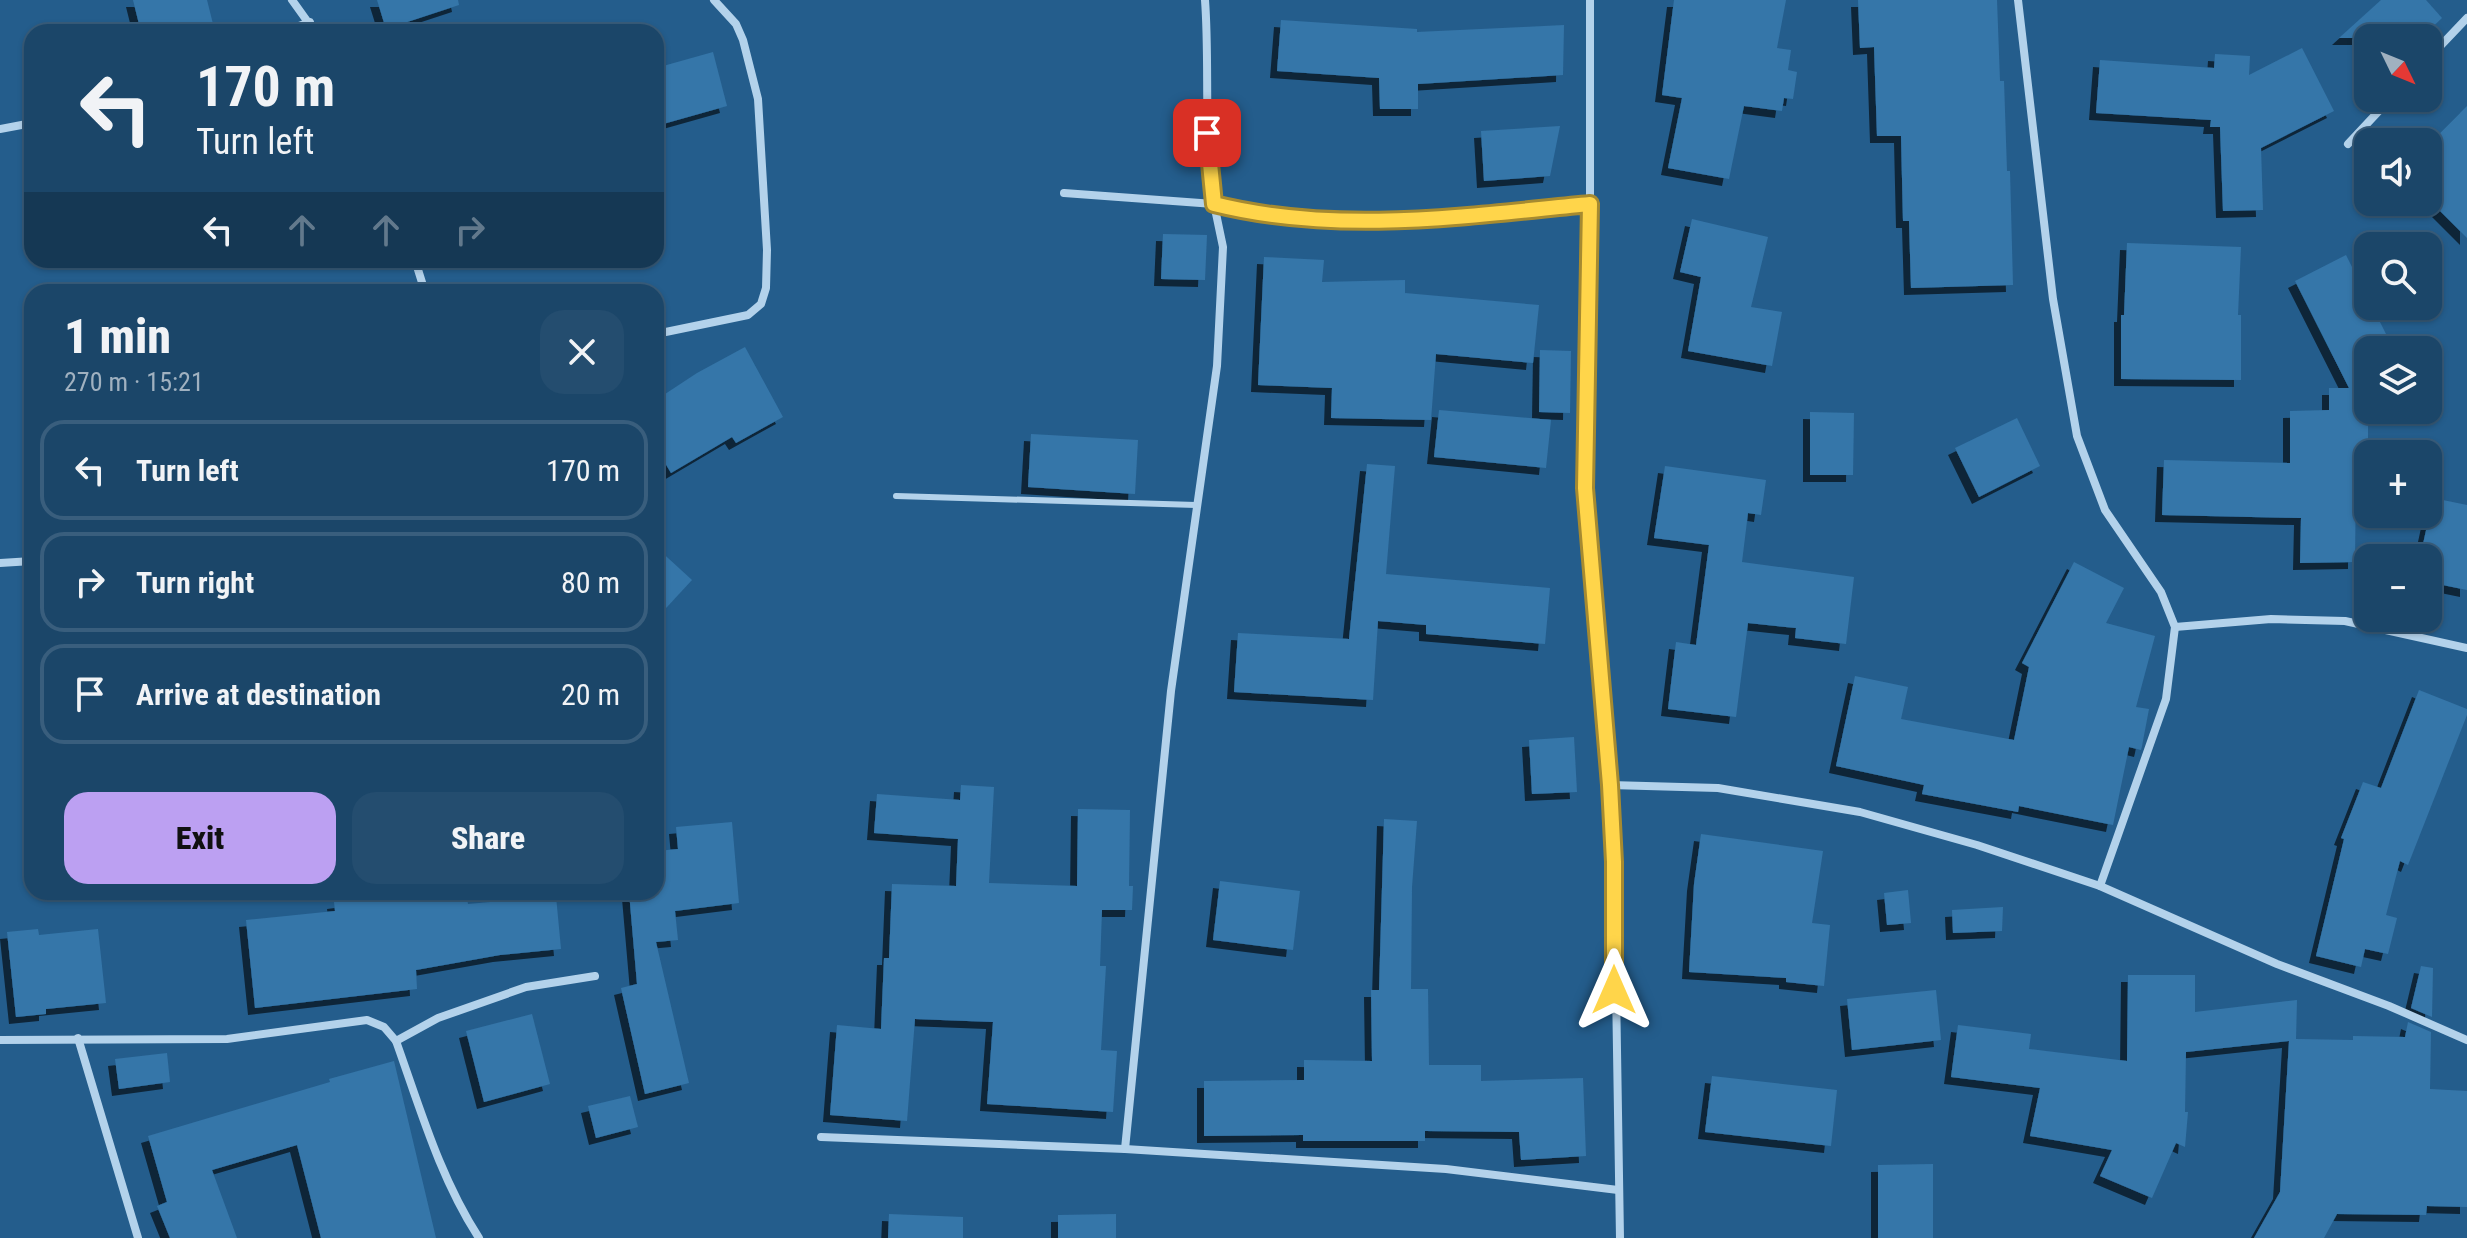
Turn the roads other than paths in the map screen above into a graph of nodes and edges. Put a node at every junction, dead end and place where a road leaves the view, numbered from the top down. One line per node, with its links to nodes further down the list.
1 (292, 0): 7 (street)
2 (714, 0): 17 (street)
3 (1205, 0): 15 (street)
4 (1590, 0): 16 (street)
5 (2018, 0): 22 (street)
6 (2467, 18): 9 (street)
7 (310, 22): 8 (street)
8 (304, 24)
9 (2442, 44)
10 (2378, 112): 13 (street)
11 (24, 124): 12 (street)
12 (0, 129)
13 (2348, 144)
14 (1064, 193): 15 (street)
15 (1214, 204): 16 (street); 19 (street)
16 (1590, 204): 24 (street)
17 (664, 332)
18 (896, 496): 19 (lane)
19 (1196, 505): 32 (street)
20 (24, 562): 21 (street)
21 (0, 563)
22 (2175, 627): 23 (street); 25 (street)
23 (2467, 648)
24 (1610, 785): 25 (street); 33 (street)
25 (2100, 886): 29 (street)
26 (595, 976): 30 (street)
27 (78, 1038): 28 (street); 30 (street); 34 (street)
28 (0, 1040)
29 (2467, 1040)
30 (396, 1041): 35 (street)
31 (821, 1137): 32 (street)
32 (1125, 1149): 33 (street)
33 (1618, 1190): 36 (street)
34 (138, 1238)
35 (479, 1238)
36 (1620, 1238)

